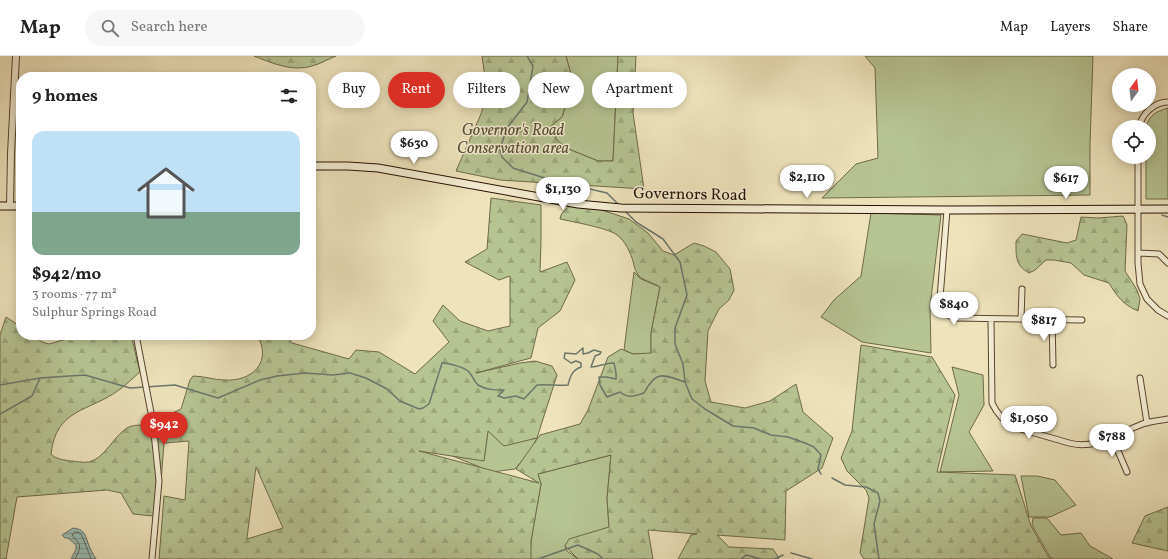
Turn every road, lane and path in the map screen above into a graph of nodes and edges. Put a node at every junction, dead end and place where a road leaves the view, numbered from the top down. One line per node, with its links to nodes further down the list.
1 (16, 56): 3 (street)
2 (1168, 102): 4 (street)
3 (14, 111): 8 (street)
4 (1141, 120)
5 (1138, 164): 10 (street)
6 (316, 166): 11 (main road, Governors Road)
7 (0, 206): 8 (main road)
8 (10, 206): 9 (main road)
9 (16, 206)
10 (1138, 209): 11 (main road, Governors Road); 12 (main road, Governors Road); 13 (street)
11 (947, 210): 17 (street)
12 (1168, 210)
13 (1139, 253): 14 (street); 16 (street)
14 (1168, 263)
15 (1022, 289): 18 (street)
16 (1168, 316)
17 (991, 319): 18 (street); 26 (street)
18 (1021, 319): 19 (street)
19 (1052, 320): 20 (street); 22 (street)
20 (1082, 320)
21 (137, 340): 28 (street)
22 (1052, 365)
23 (1140, 378): 25 (street)
24 (1168, 419): 25 (street)
25 (1147, 423): 26 (street)
26 (1112, 437): 27 (street)
27 (1127, 472)
28 (152, 559)

